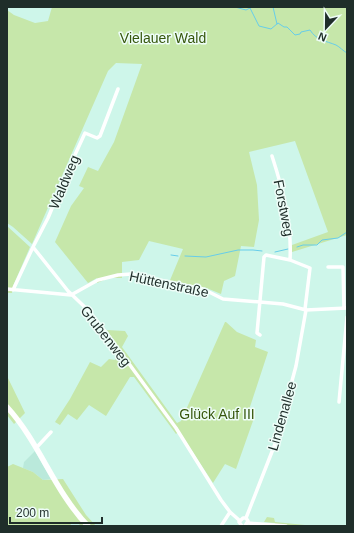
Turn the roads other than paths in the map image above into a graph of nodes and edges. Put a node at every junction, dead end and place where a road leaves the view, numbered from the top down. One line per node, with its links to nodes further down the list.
1 (118, 89): 3 (street, Waldweg)
2 (272, 156): 4 (street, Forstweg)
3 (33, 247): 8 (street, Waldweg); 9 (street, Grubenweg)
4 (290, 260): 6 (street, Forstweg); 10 (street, Forstweg)
5 (328, 267): 11 (street)
6 (310, 268): 12 (street, Lindenallee)
7 (7, 289): 8 (street)
8 (13, 290): 9 (street)
9 (71, 295): 10 (street, Hüttenstraße); 19 (street, Grubenweg)
10 (260, 302): 12 (street, Hüttenstraße); 14 (street)
11 (345, 308): 12 (street, Hüttenstraße)
12 (306, 309): 20 (street, Lindenallee)
13 (347, 317): 15 (street)
14 (260, 335)
15 (339, 402)
16 (7, 407): 18 (main road)
17 (51, 432): 18 (street)
18 (37, 447): 23 (main road)
19 (230, 512): 21 (street, Grubenweg); 24 (street)
20 (246, 518): 21 (street); 22 (street)
21 (240, 520): 25 (street)
22 (246, 524): 26 (street)
23 (88, 526)
24 (221, 526)
25 (242, 526)
26 (286, 526)

